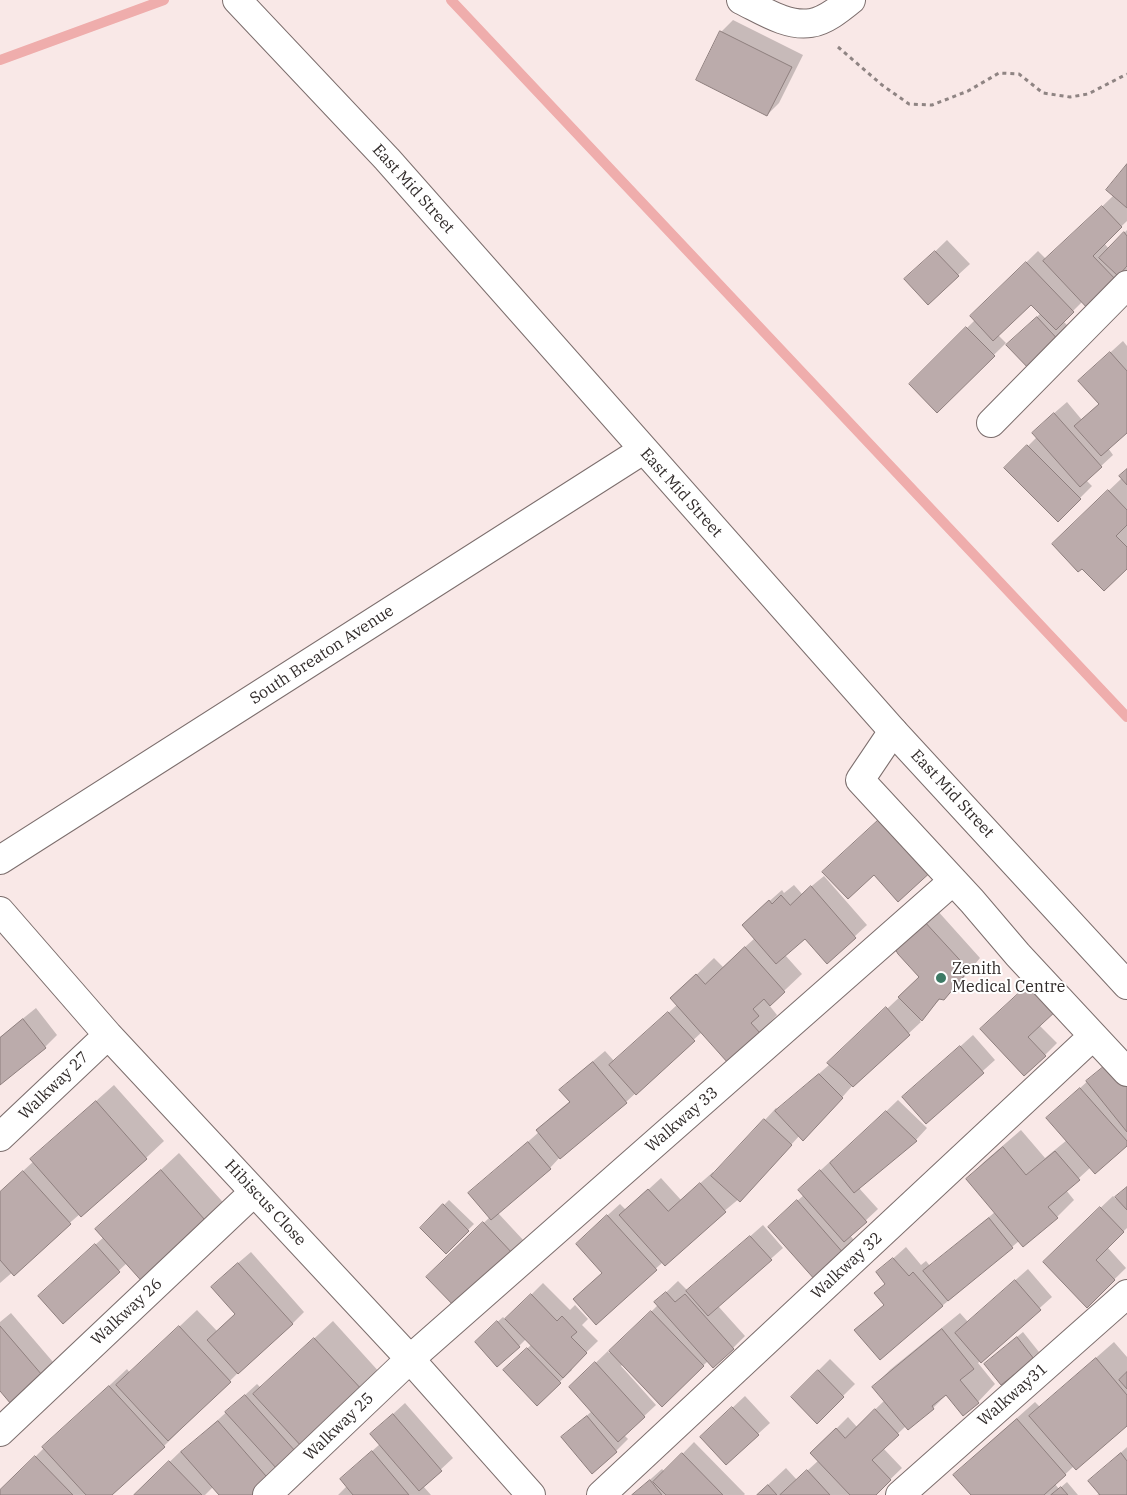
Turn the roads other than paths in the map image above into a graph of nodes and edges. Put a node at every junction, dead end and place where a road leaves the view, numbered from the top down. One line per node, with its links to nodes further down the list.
1 (237, 0): 6 (street, East Mid Street)
2 (741, 0): 3 (street)
3 (851, 0)
4 (1127, 285): 5 (street)
5 (991, 424)
6 (644, 450): 7 (street, East Mid Street); 8 (street, South Breaton Avenue)
7 (893, 731): 9 (street); 11 (street, East Mid Street)
8 (0, 860)
9 (953, 881): 13 (street); 18 (street, Walkway 33)
10 (0, 911): 12 (street, Hibiscus Close)
11 (1127, 985)
12 (108, 1035): 15 (street, Walkway 27); 16 (street, Hibiscus Close)
13 (1093, 1036): 14 (street); 22 (street, Walkway 32)
14 (1127, 1072)
15 (0, 1137)
16 (254, 1192): 18 (street, Hibiscus Close); 19 (street, Walkway 26)
17 (1127, 1294): 23 (street, Walkway31)
18 (410, 1359): 20 (street, Walkway 25); 21 (street, Hibiscus Close)
19 (0, 1432)
20 (267, 1495)
21 (531, 1495)
22 (601, 1495)
23 (900, 1495)

